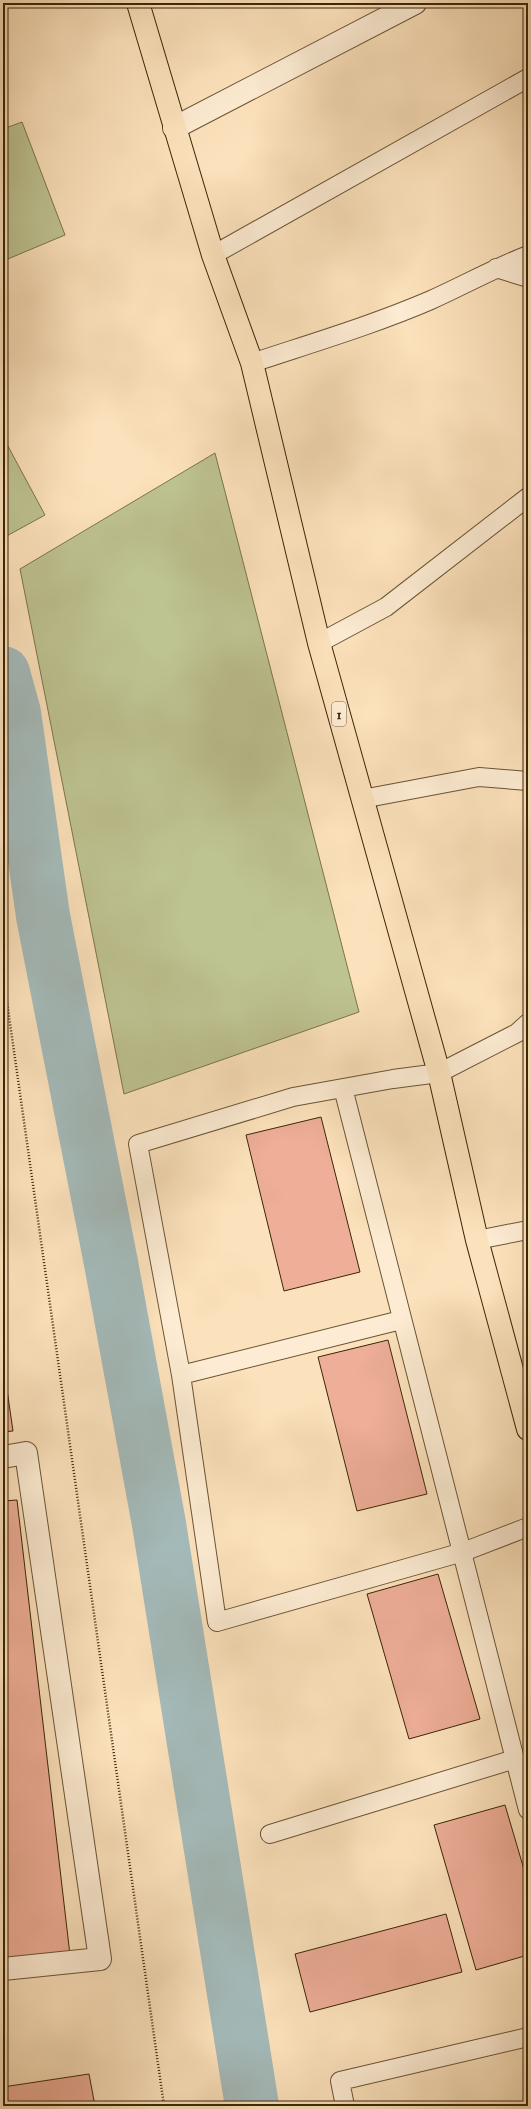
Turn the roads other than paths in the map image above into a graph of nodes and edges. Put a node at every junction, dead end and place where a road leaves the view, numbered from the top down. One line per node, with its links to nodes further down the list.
1 (138, 3): 4 (highway, 1)
2 (415, 3): 4 (street)
3 (528, 78): 5 (lane)
4 (174, 128): 5 (highway, 1)
5 (213, 255): 9 (highway, 1)
6 (528, 255): 7 (lane)
7 (496, 268): 8 (lane); 9 (lane)
8 (528, 278)
9 (252, 363): 11 (highway, 1)
10 (528, 498): 11 (lane)
11 (319, 643): 13 (highway, 1)
12 (528, 781): 13 (lane)
13 (362, 799): 15 (highway, 1)
14 (528, 1023): 15 (lane)
15 (439, 1073): 16 (lane); 18 (highway, 1)
16 (343, 1088): 19 (lane); 20 (lane)
17 (528, 1230): 18 (lane)
18 (478, 1240): 21 (highway, 1)
19 (401, 1320): 20 (lane); 24 (lane)
20 (182, 1375): 24 (lane)
21 (528, 1429)
22 (3, 1457): 28 (street)
23 (528, 1527): 24 (lane)
24 (463, 1552): 25 (lane)
25 (515, 1759): 26 (lane); 27 (lane)
26 (528, 1810)
27 (270, 1834)
28 (3, 1969)
29 (528, 2037): 30 (lane)
30 (345, 2106)

